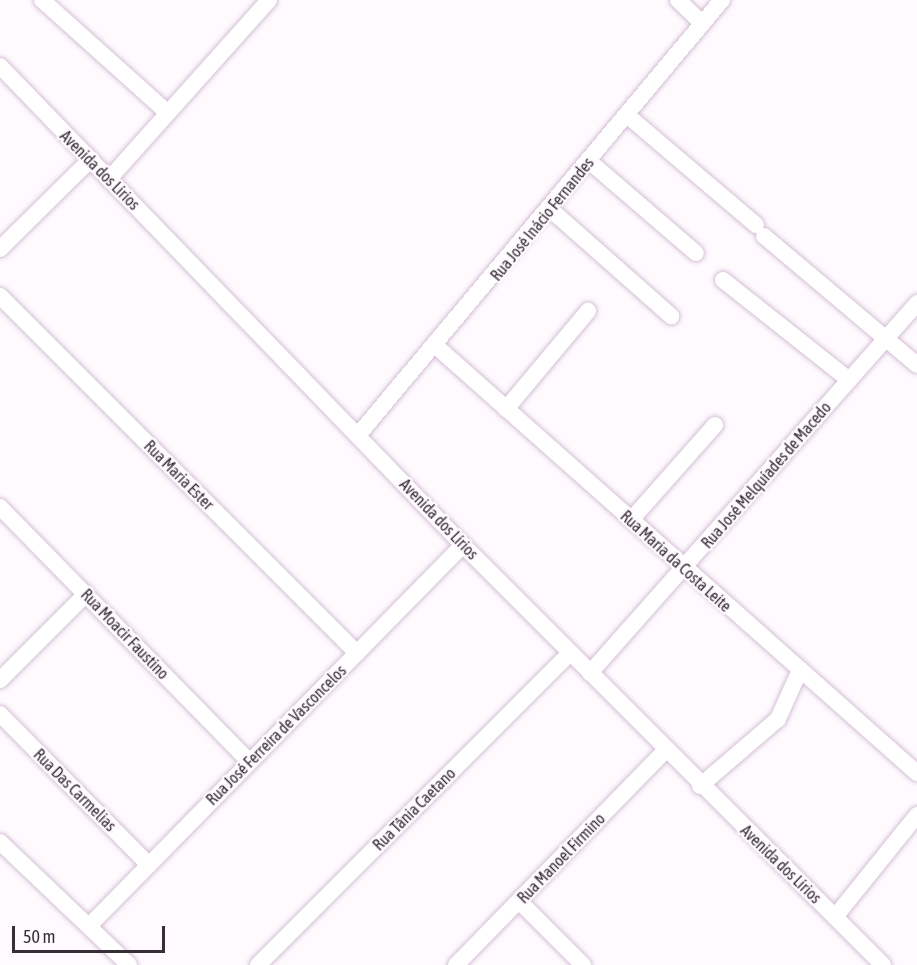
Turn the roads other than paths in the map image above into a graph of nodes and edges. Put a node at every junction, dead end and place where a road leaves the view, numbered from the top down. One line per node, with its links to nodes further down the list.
1 (42, 0): 7 (street)
2 (269, 0): 7 (street)
3 (678, 0): 5 (street)
4 (722, 0): 5 (street, Rua José Inácio Fernandes)
5 (702, 23): 8 (street, Rua José Inácio Fernandes)
6 (0, 66): 9 (street, Avenida dos Lírios)
7 (168, 113): 11 (street)
8 (628, 116): 10 (street, Rua José Inácio Fernandes); 20 (street)
9 (89, 161): 11 (street, Avenida dos Lírios); 13 (street)
10 (590, 161): 12 (street, Rua José Inácio Fernandes); 14 (street)
11 (109, 179): 26 (street, Avenida dos Lírios)
12 (550, 209): 19 (street); 21 (street, Rua José Inácio Fernandes)
13 (0, 249)
14 (696, 253)
15 (723, 280): 23 (street)
16 (0, 296): 32 (street, Rua Maria Ester)
17 (917, 303): 20 (street, Rua José Melquíades de Macedo)
18 (588, 311): 24 (street)
19 (671, 316)
20 (886, 338): 22 (street); 23 (street, Rua José Melquíades de Macedo)
21 (437, 346): 24 (street, Rua Maria da Costa Leite); 26 (street, Rua José Inácio Fernandes)
22 (917, 365)
23 (849, 380): 30 (street, Rua José Melquíades de Macedo)
24 (506, 409): 28 (street, Rua Maria da Costa Leite)
25 (715, 425): 28 (street)
26 (359, 434): 29 (street, Avenida dos Lírios)
27 (0, 507): 31 (street, Rua Moacir Faustino)
28 (631, 520): 30 (street, Rua Maria da Costa Leite)
29 (463, 544): 32 (street, Rua José Ferreira de Vasconcelos); 33 (street, Avenida dos Lírios)
30 (684, 568): 34 (street, Rua Maria da Costa Leite); 35 (street, Rua José Melquíades de Macedo)
31 (86, 594): 36 (street); 39 (street, Rua Moacir Faustino)
32 (357, 653): 39 (street, Rua José Ferreira de Vasconcelos)
33 (570, 653): 35 (street, Avenida dos Lírios); 49 (street, Rua Tânia Caetano)
34 (800, 670): 40 (street, Rua Maria da Costa Leite); 41 (street)
35 (590, 673): 38 (street, Avenida dos Lírios)
36 (0, 680)
37 (0, 714): 44 (street, Rua Das Carmelias)
38 (666, 750): 41 (street, Avenida dos Lírios); 45 (street, Rua Manoel Firmino)
39 (249, 761): 44 (street, Rua José Ferreira de Vasconcelos)
40 (917, 773)
41 (700, 786): 46 (street, Avenida dos Lírios)
42 (917, 815): 46 (street)
43 (0, 842): 47 (street)
44 (149, 865): 47 (street, Rua José Ferreira de Vasconcelos)
45 (519, 902): 50 (street, Rua Manoel Firmino); 51 (street)
46 (835, 917): 52 (street, Avenida dos Lírios)
47 (89, 926): 48 (street)
48 (129, 965)
49 (258, 965)
50 (456, 965)
51 (583, 965)
52 (883, 965)

